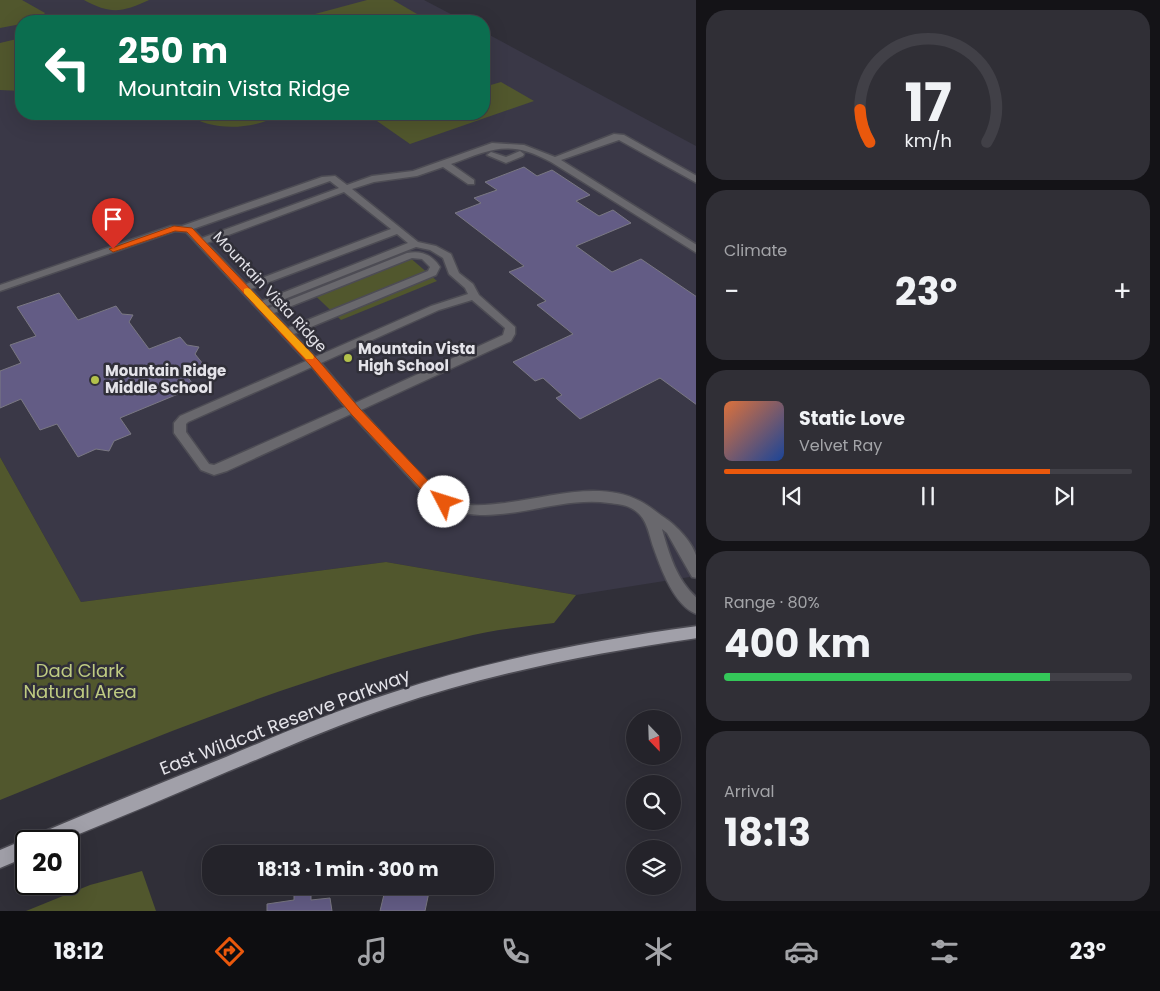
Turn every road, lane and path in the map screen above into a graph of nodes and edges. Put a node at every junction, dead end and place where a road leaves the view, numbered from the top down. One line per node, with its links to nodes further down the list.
1 (500, 145): 4 (lane); 5 (lane); 6 (lane)
2 (520, 154): 4 (lane)
3 (491, 155): 4 (lane)
4 (506, 160)
5 (554, 160): 7 (lane); 14 (lane)
6 (444, 163): 8 (lane); 9 (lane)
7 (696, 180)
8 (471, 182)
9 (346, 188): 10 (lane); 11 (lane); 12 (lane)
10 (183, 228): 12 (lane, Mountain Vista Ridge); 15 (lane)
11 (398, 230): 13 (lane); 16 (lane)
12 (201, 242): 16 (lane, Mountain Vista Ridge)
13 (415, 244): 17 (lane); 18 (lane)
14 (696, 250)
15 (0, 288)
16 (244, 288): 18 (lane, Mountain Vista Ridge)
17 (474, 298): 20 (lane); 21 (lane)
18 (264, 309): 19 (lane, Mountain Vista Ridge); 19 (lane)
19 (286, 333): 20 (lane, Mountain Vista Ridge)
20 (314, 362): 21 (lane, Mountain Vista Ridge); 21 (lane)
21 (354, 409): 22 (lane, Mountain Vista Ridge)
22 (646, 512): 23 (lane, Mountain Vista Ridge); 24 (lane)
23 (696, 573)
24 (696, 608)
25 (696, 632): 26 (main road, East Wildcat Reserve Parkway)
26 (69, 830)
27 (15, 853): 28 (main road)
28 (0, 859)

